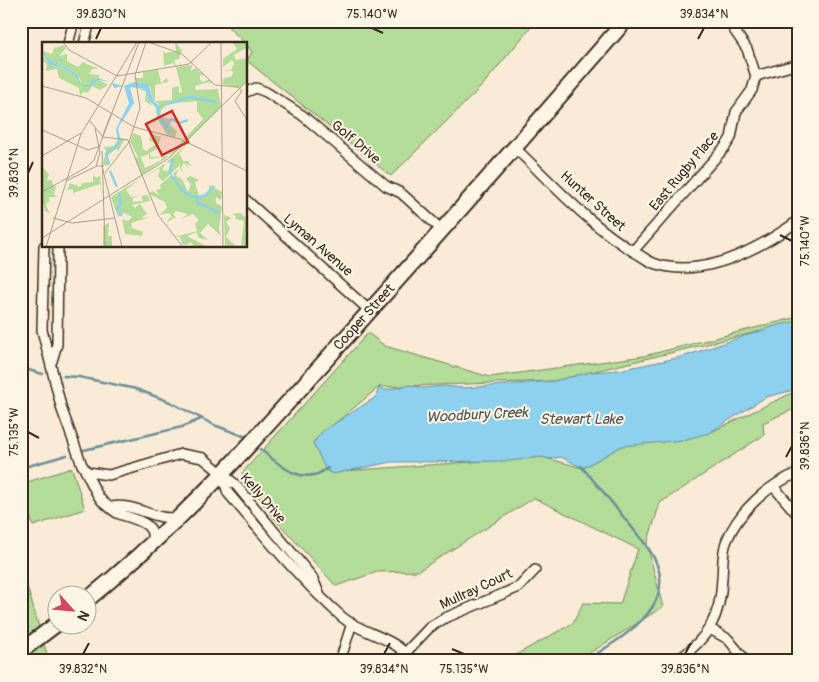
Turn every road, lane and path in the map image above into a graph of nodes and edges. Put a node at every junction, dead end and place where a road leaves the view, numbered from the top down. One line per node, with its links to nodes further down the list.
1 (74, 21): 5 (street)
2 (90, 21): 6 (street)
3 (625, 21): 10 (main road, Cooper Street)
4 (728, 21): 8 (street)
5 (69, 42)
6 (85, 42)
7 (798, 64): 8 (street)
8 (756, 76): 16 (street, East Rugby Place)
9 (248, 91): 13 (street, Golf Drive)
10 (515, 148): 13 (main road, Cooper Street); 16 (street, Hunter Street)
11 (248, 202): 17 (street, Lyman Avenue)
12 (798, 222): 16 (street, Hunter Street)
13 (442, 230): 17 (main road, Cooper Street)
14 (44, 248): 18 (street)
15 (58, 248): 18 (street)
16 (633, 251)
17 (370, 311): 21 (main road, Cooper Street)
18 (51, 366): 19 (street)
19 (82, 465): 21 (street); 23 (street)
20 (798, 473): 22 (street)
21 (222, 475): 25 (main road, Cooper Street); 29 (street, Kelly Drive)
22 (774, 487): 24 (street); 30 (street)
23 (111, 507): 25 (street); 26 (street)
24 (798, 515)
25 (182, 516): 26 (main road, Cooper Street)
26 (147, 550): 28 (main road, Cooper Street)
27 (535, 570): 33 (street, Mullray Court)
28 (98, 591)
29 (352, 624): 33 (street, Kelly Drive); 34 (street)
30 (710, 629): 36 (street); 37 (street)
31 (48, 631): 32 (main road)
32 (24, 649)
33 (406, 652): 35 (street, Kelly Drive)
34 (340, 661)
35 (412, 661)
36 (677, 661)
37 (746, 661)

